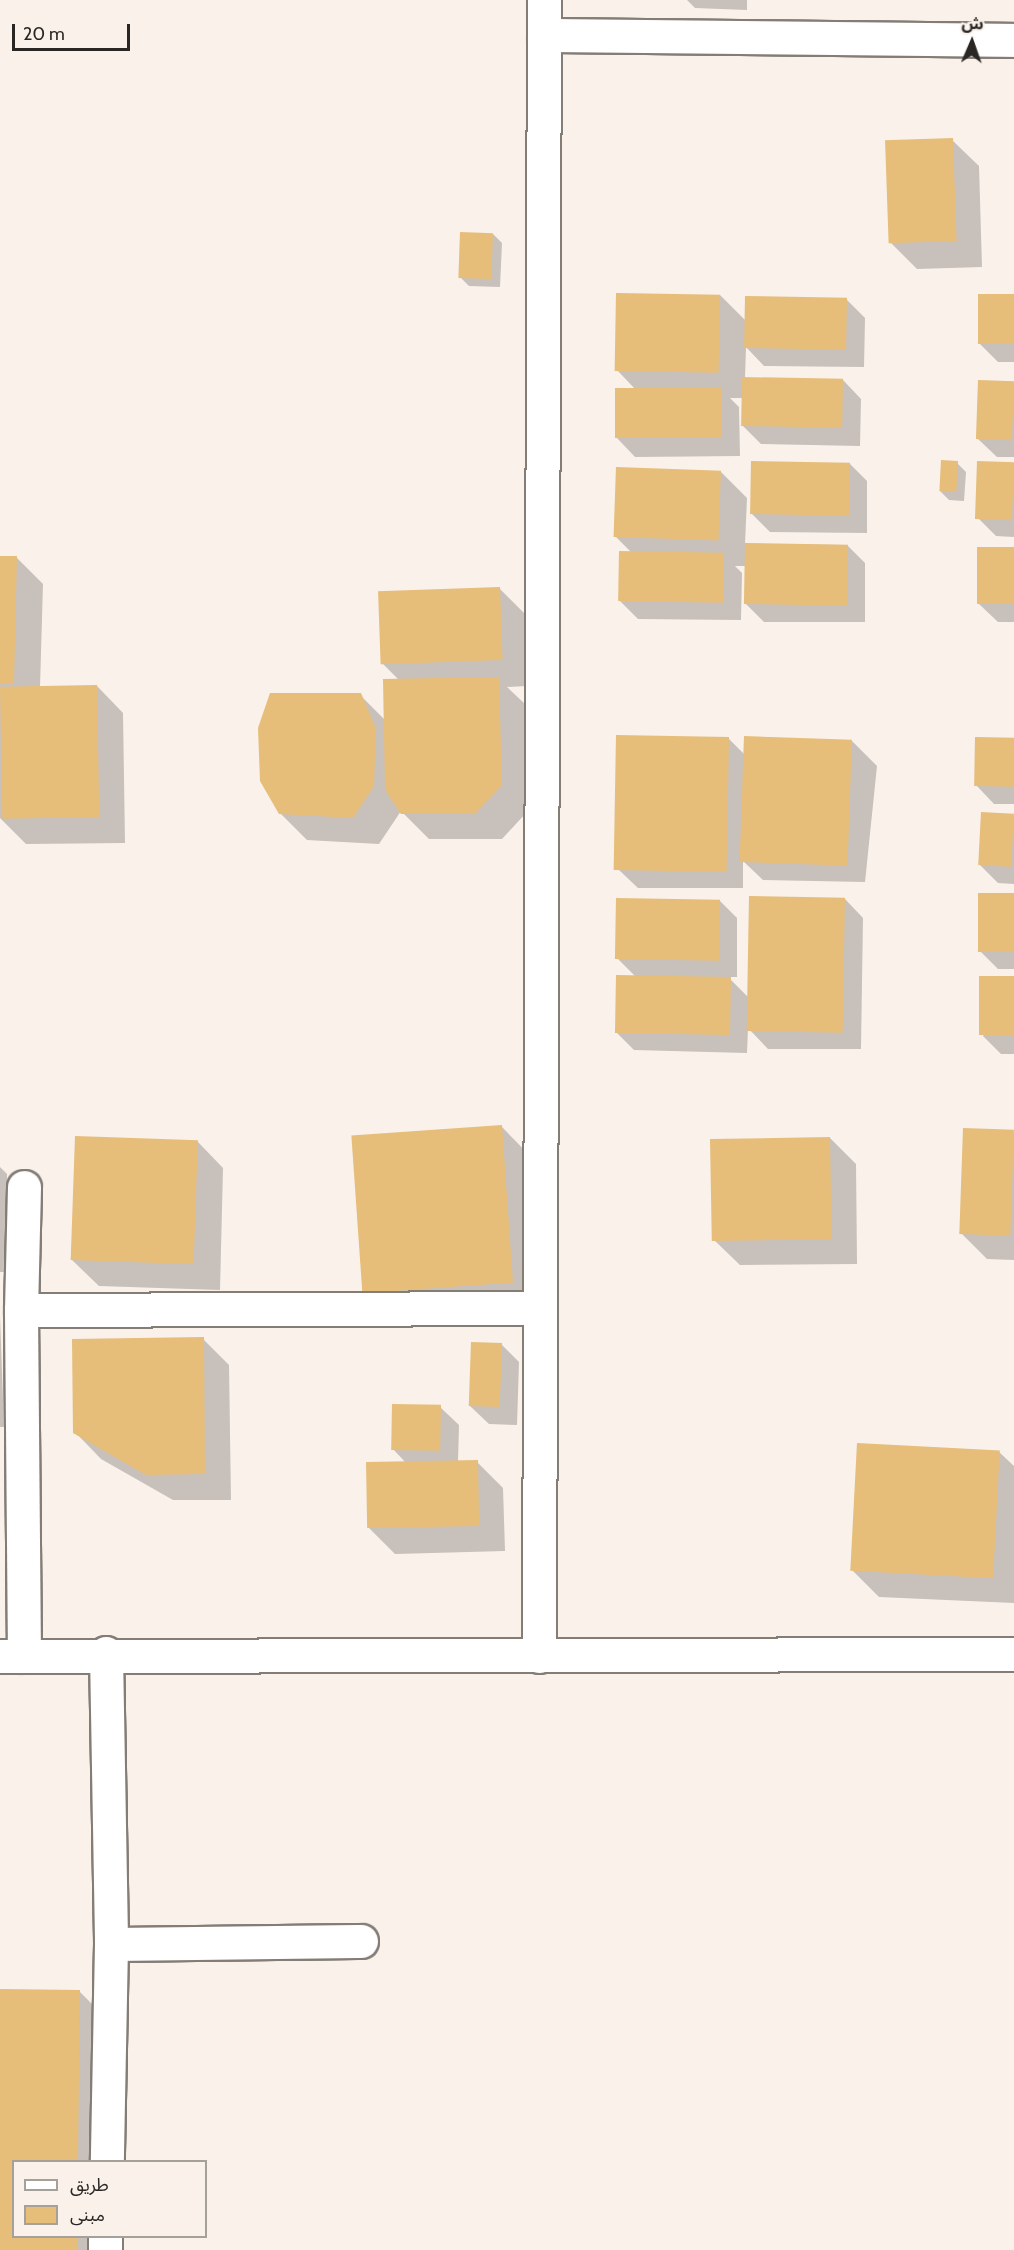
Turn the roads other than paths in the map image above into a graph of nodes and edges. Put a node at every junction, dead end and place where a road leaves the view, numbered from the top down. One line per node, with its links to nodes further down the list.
1 (544, 0): 2 (street)
2 (543, 35): 3 (street); 5 (street)
3 (1014, 40)
4 (24, 1187): 6 (street)
5 (540, 1308): 6 (street); 10 (street)
6 (21, 1310): 9 (street)
7 (106, 1653): 9 (street); 10 (street); 12 (street)
8 (1014, 1654): 10 (street)
9 (12, 1656)
10 (539, 1656)
11 (361, 1941): 12 (street)
12 (111, 1944): 13 (street)
13 (107, 2160)

